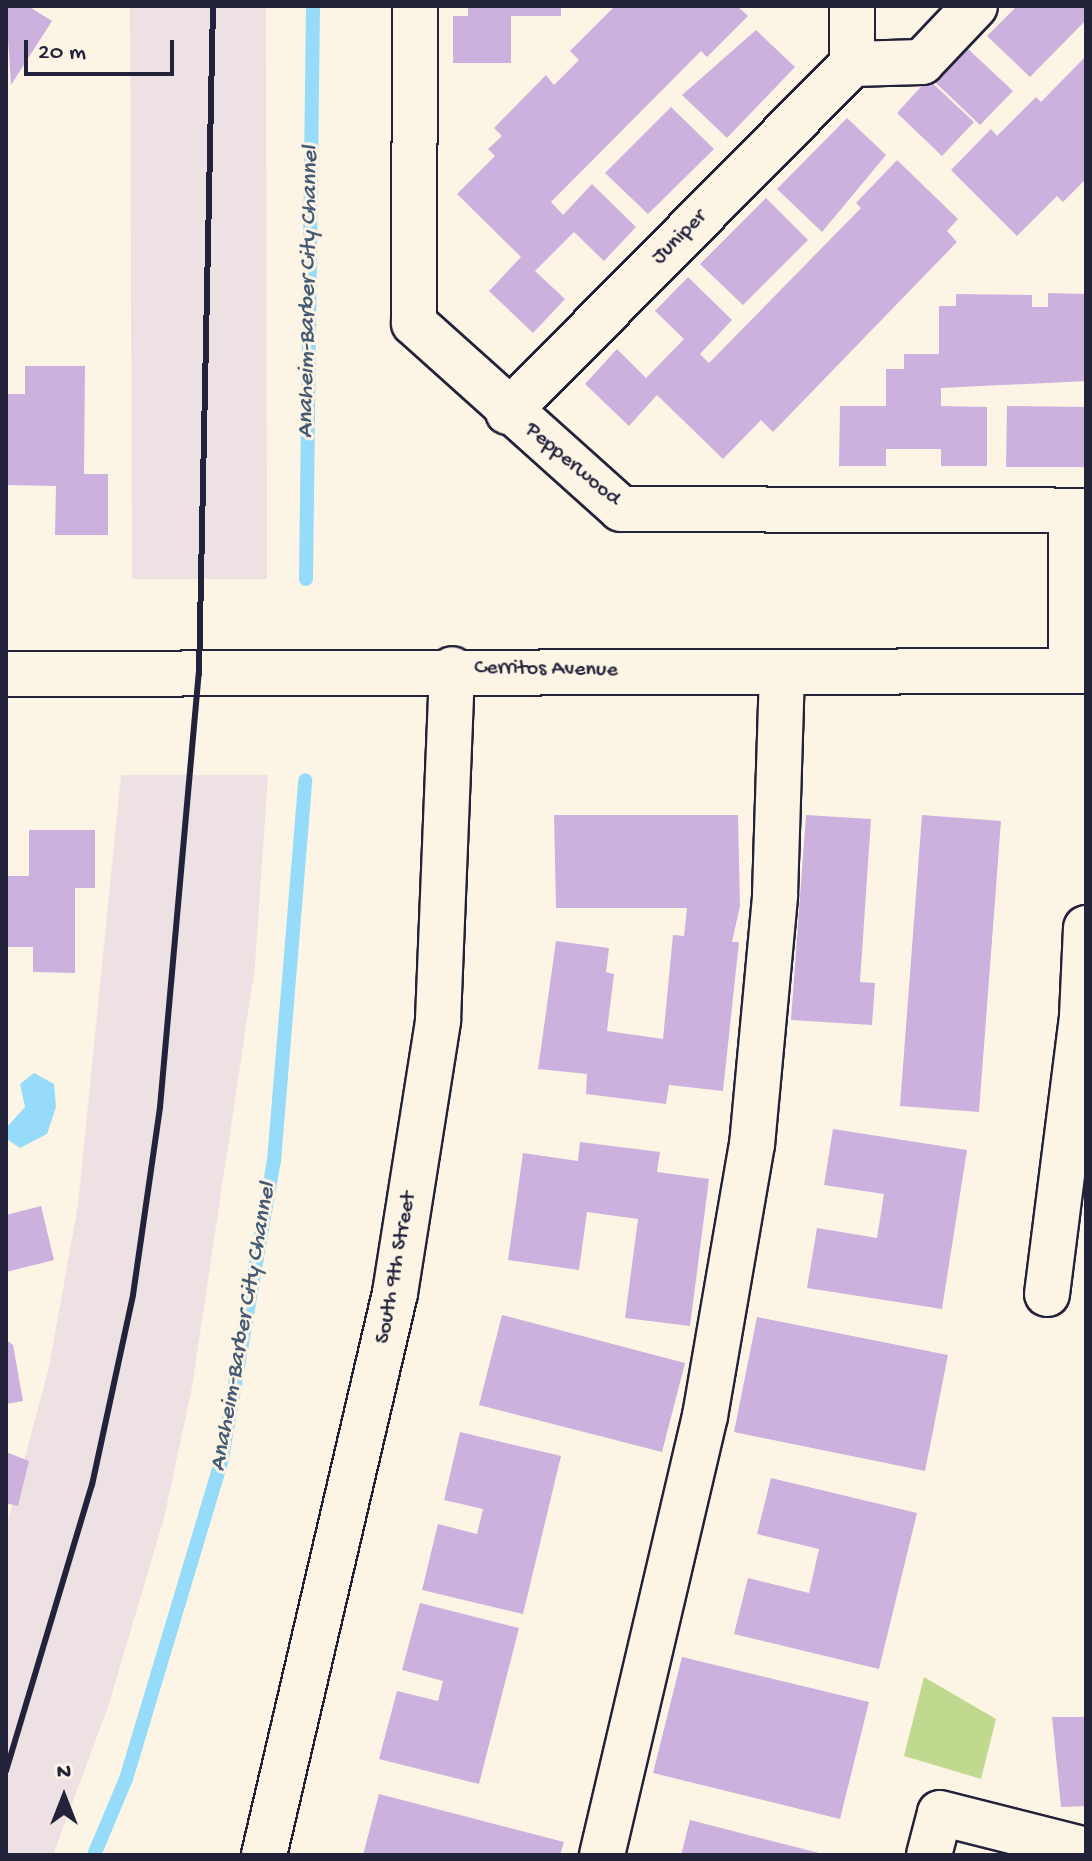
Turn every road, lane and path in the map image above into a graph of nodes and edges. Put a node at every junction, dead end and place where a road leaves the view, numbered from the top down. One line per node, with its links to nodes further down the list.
1 (415, 6): 5 (street, Pepperwood)
2 (852, 6): 4 (street)
3 (975, 6): 4 (street)
4 (852, 64): 5 (street, Juniper)
5 (508, 412): 6 (street, Pepperwood)
6 (1079, 511): 8 (street)
7 (452, 669): 9 (street, Cerritos Avenue); 10 (street, Cerritos Avenue); 15 (street, South 9th Street)
8 (1078, 671): 9 (street, Cerritos Avenue)
9 (782, 672): 16 (street)
10 (6, 674)
11 (1086, 928): 12 (street)
12 (1084, 1016): 13 (street)
13 (1047, 1294)
14 (1086, 1850): 17 (street)
15 (264, 1855)
16 (602, 1855)
17 (929, 1855)

